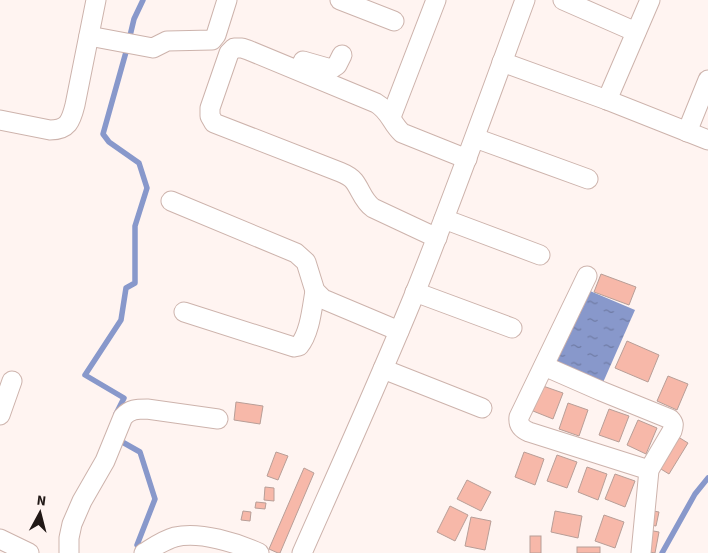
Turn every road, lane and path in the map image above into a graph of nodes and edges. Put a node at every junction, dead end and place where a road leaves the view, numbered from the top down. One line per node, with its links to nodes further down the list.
1 (96, 0): 11 (street)
2 (227, 0): 10 (street)
3 (340, 0): 8 (street)
4 (436, 0): 16 (street)
5 (525, 0): 13 (street)
6 (563, 0): 9 (street)
7 (650, 0): 9 (street)
8 (394, 21)
9 (636, 32): 15 (street)
10 (216, 35): 11 (street); 12 (street)
11 (89, 36): 17 (street)
12 (342, 55)
13 (502, 62): 15 (street); 19 (street)
14 (708, 80): 18 (street)
15 (608, 100): 18 (street)
16 (391, 117): 21 (street); 25 (street)
17 (0, 120)
18 (687, 132): 20 (street)
19 (475, 138): 21 (street); 22 (street)
20 (708, 140)
21 (467, 159): 24 (street)
22 (588, 179)
23 (171, 201): 28 (street)
24 (444, 219): 25 (street); 26 (street)
25 (436, 238): 29 (street)
26 (540, 255)
27 (587, 276): 33 (street)
28 (315, 291): 30 (street); 32 (street)
29 (415, 292): 31 (street); 32 (street)
30 (184, 312)
31 (512, 328)
32 (399, 331): 34 (street)
33 (544, 366): 39 (street); 39 (street)
34 (383, 369): 36 (street); 45 (street)
35 (12, 381): 37 (street)
36 (482, 408)
37 (0, 415)
38 (218, 419): 42 (street)
39 (649, 470): 46 (street)
40 (0, 539): 41 (street)
41 (29, 553)
42 (69, 553)
43 (144, 553): 44 (street)
44 (259, 553)
45 (302, 553)
46 (641, 553)

